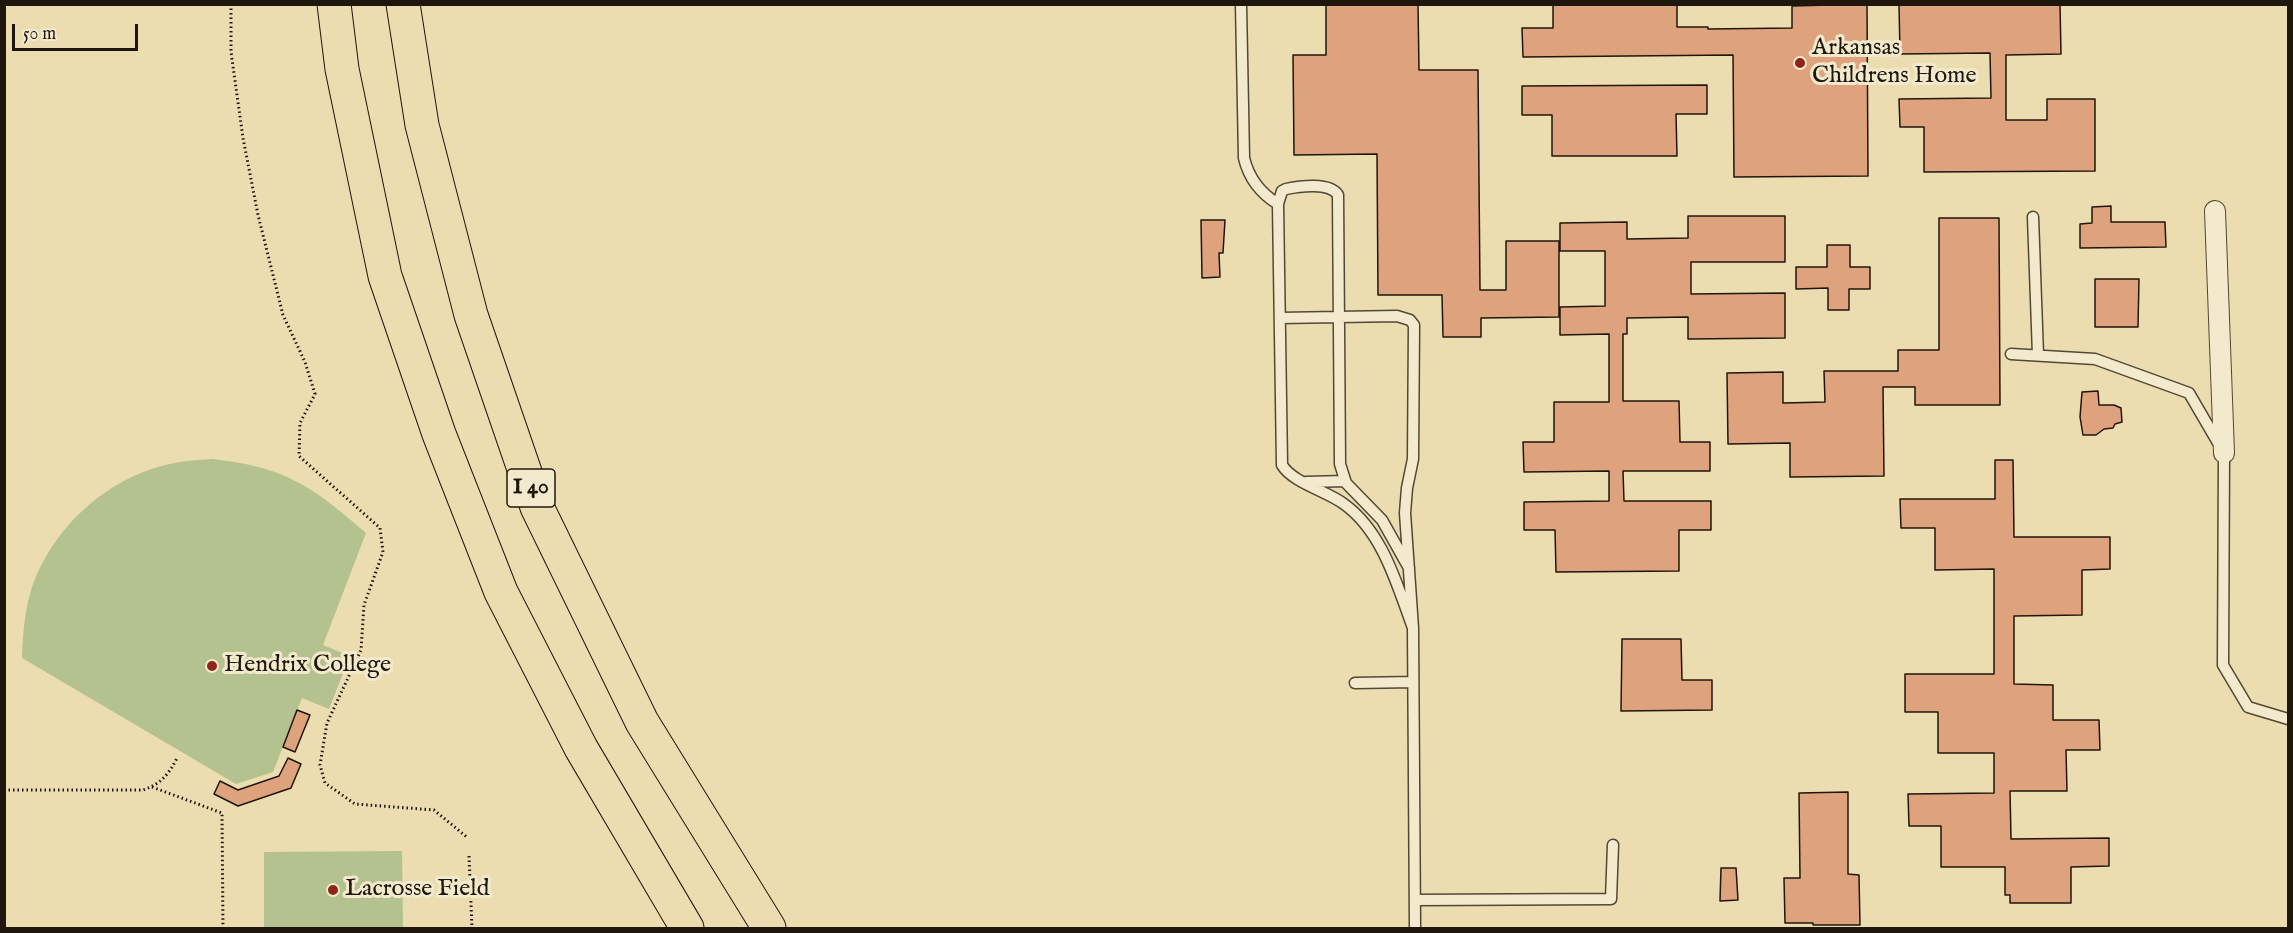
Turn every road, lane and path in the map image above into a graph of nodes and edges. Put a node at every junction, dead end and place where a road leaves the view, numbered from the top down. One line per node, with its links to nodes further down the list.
1 (231, 4): 23 (path)
2 (334, 4): 29 (highway)
3 (403, 4): 30 (highway, I 40)
4 (1241, 4): 5 (lane)
5 (1278, 204): 8 (lane); 9 (lane)
6 (2216, 211): 12 (street)
7 (2033, 217): 11 (lane)
8 (1340, 317): 9 (lane); 13 (lane); 15 (lane)
9 (1280, 318): 14 (lane)
10 (2011, 354): 11 (lane)
11 (2038, 355): 12 (lane)
12 (2224, 453): 19 (lane)
13 (1346, 481): 14 (lane); 15 (lane)
14 (1303, 482): 16 (lane)
15 (1409, 568): 16 (lane)
16 (1413, 628): 17 (lane)
17 (1413, 682): 18 (lane); 26 (lane)
18 (1355, 684)
19 (2289, 719)
20 (177, 758): 21 (path)
21 (152, 787): 22 (path); 27 (path)
22 (4, 790)
23 (468, 838)
24 (1613, 845): 26 (lane)
25 (469, 856): 28 (path)
26 (1414, 900): 31 (lane)
27 (223, 928)
28 (472, 928)
29 (687, 928)
30 (769, 928)
31 (1415, 928)

